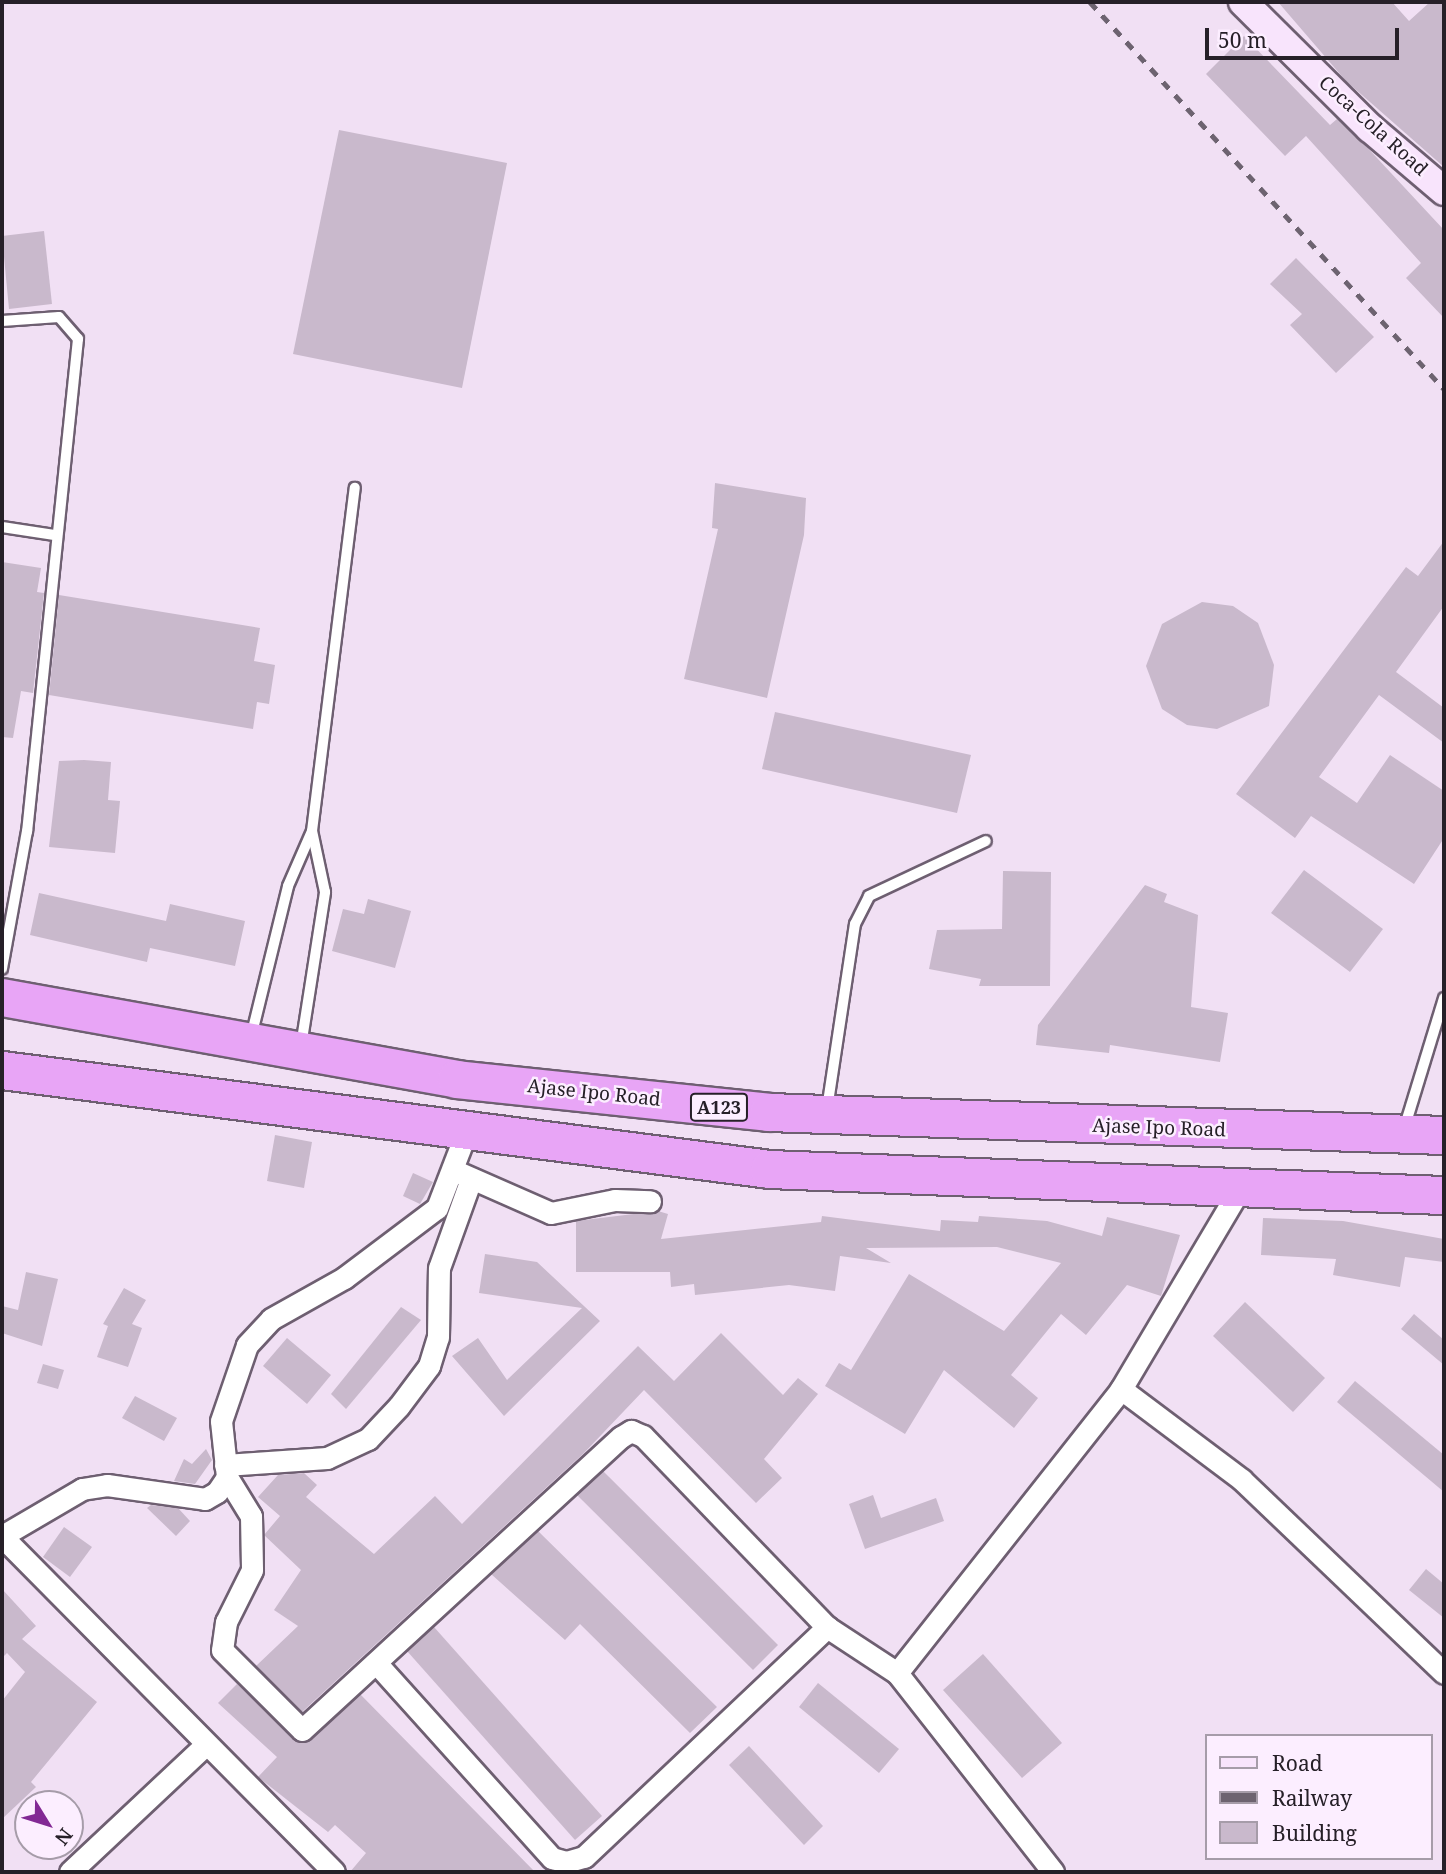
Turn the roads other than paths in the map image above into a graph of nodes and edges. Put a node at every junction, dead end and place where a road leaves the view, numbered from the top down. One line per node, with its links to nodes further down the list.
1 (1243, 2): 2 (street, Coca-Cola Road)
2 (1444, 191)
3 (2, 321): 6 (lane)
4 (355, 488): 7 (lane)
5 (2, 527): 6 (lane)
6 (54, 535): 9 (lane)
7 (312, 831): 12 (lane); 13 (lane)
8 (986, 841): 15 (lane)
9 (2, 969)
10 (2, 997): 12 (highway, Ajase Ipo Road / A123)
11 (1444, 998): 17 (lane)
12 (250, 1042): 13 (highway, Ajase Ipo Road / A123)
13 (300, 1051): 15 (highway, Ajase Ipo Road / A123)
14 (2, 1070): 16 (highway)
15 (819, 1115): 17 (highway, Ajase Ipo Road / A123); 19 (highway)
16 (466, 1133): 19 (highway); 20 (street)
17 (1403, 1135): 18 (highway, Ajase Ipo Road / A123)
18 (1444, 1135)
19 (809, 1171): 21 (highway)
20 (463, 1175): 23 (street); 25 (street); 25 (street)
21 (1241, 1187): 22 (highway); 24 (street)
22 (1444, 1195)
23 (650, 1201)
24 (1121, 1389): 28 (street); 29 (street)
25 (226, 1471): 27 (street); 30 (street)
26 (827, 1627): 27 (street); 27 (street); 28 (street)
27 (378, 1665)
28 (897, 1673): 33 (street)
29 (1444, 1673)
30 (204, 1746): 31 (street); 32 (street)
31 (70, 1872)
32 (334, 1872)
33 (1053, 1872)

